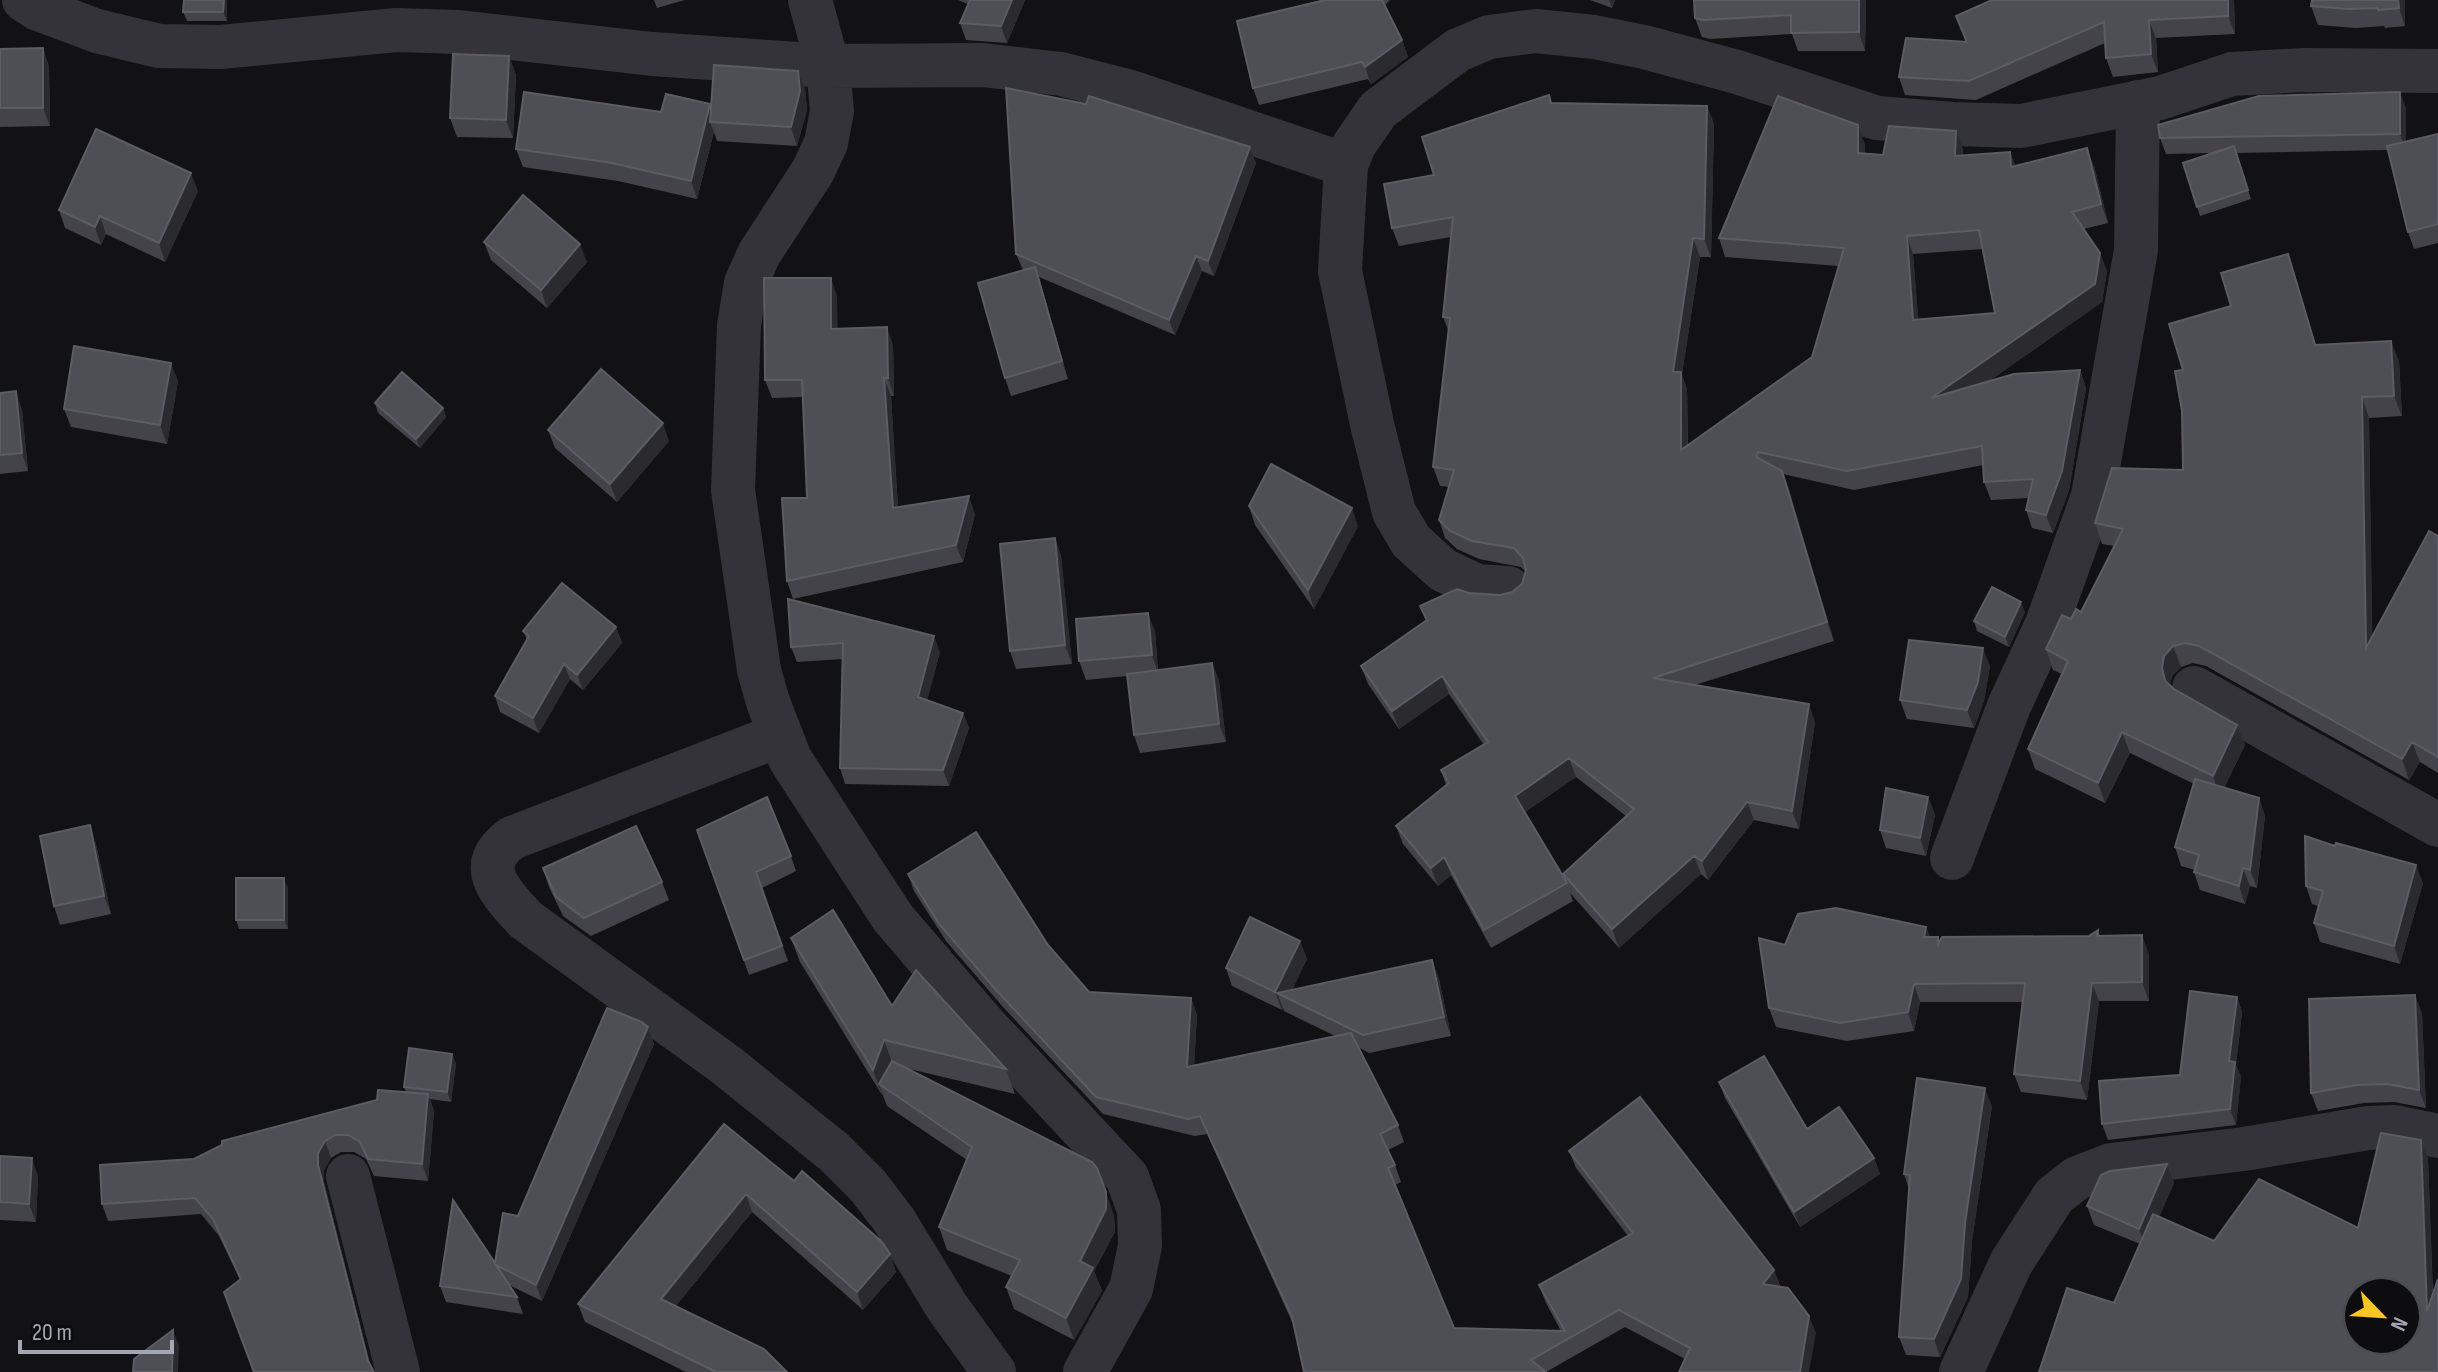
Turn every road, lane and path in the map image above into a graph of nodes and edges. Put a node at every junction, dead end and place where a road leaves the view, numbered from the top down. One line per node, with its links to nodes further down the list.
1 (24, 0): 3 (street)
2 (810, 0): 3 (street)
3 (828, 66): 6 (street); 9 (street)
4 (2438, 71): 5 (street)
5 (2138, 102): 6 (street); 11 (street)
6 (1346, 165): 7 (street)
7 (1508, 588)
8 (2194, 688): 10 (street)
9 (780, 735): 15 (street); 16 (street)
10 (2438, 825)
11 (1952, 858)
12 (2438, 1136): 17 (street)
13 (348, 1176): 14 (street)
14 (398, 1372)
15 (994, 1372)
16 (1085, 1372)
17 (1961, 1372)

